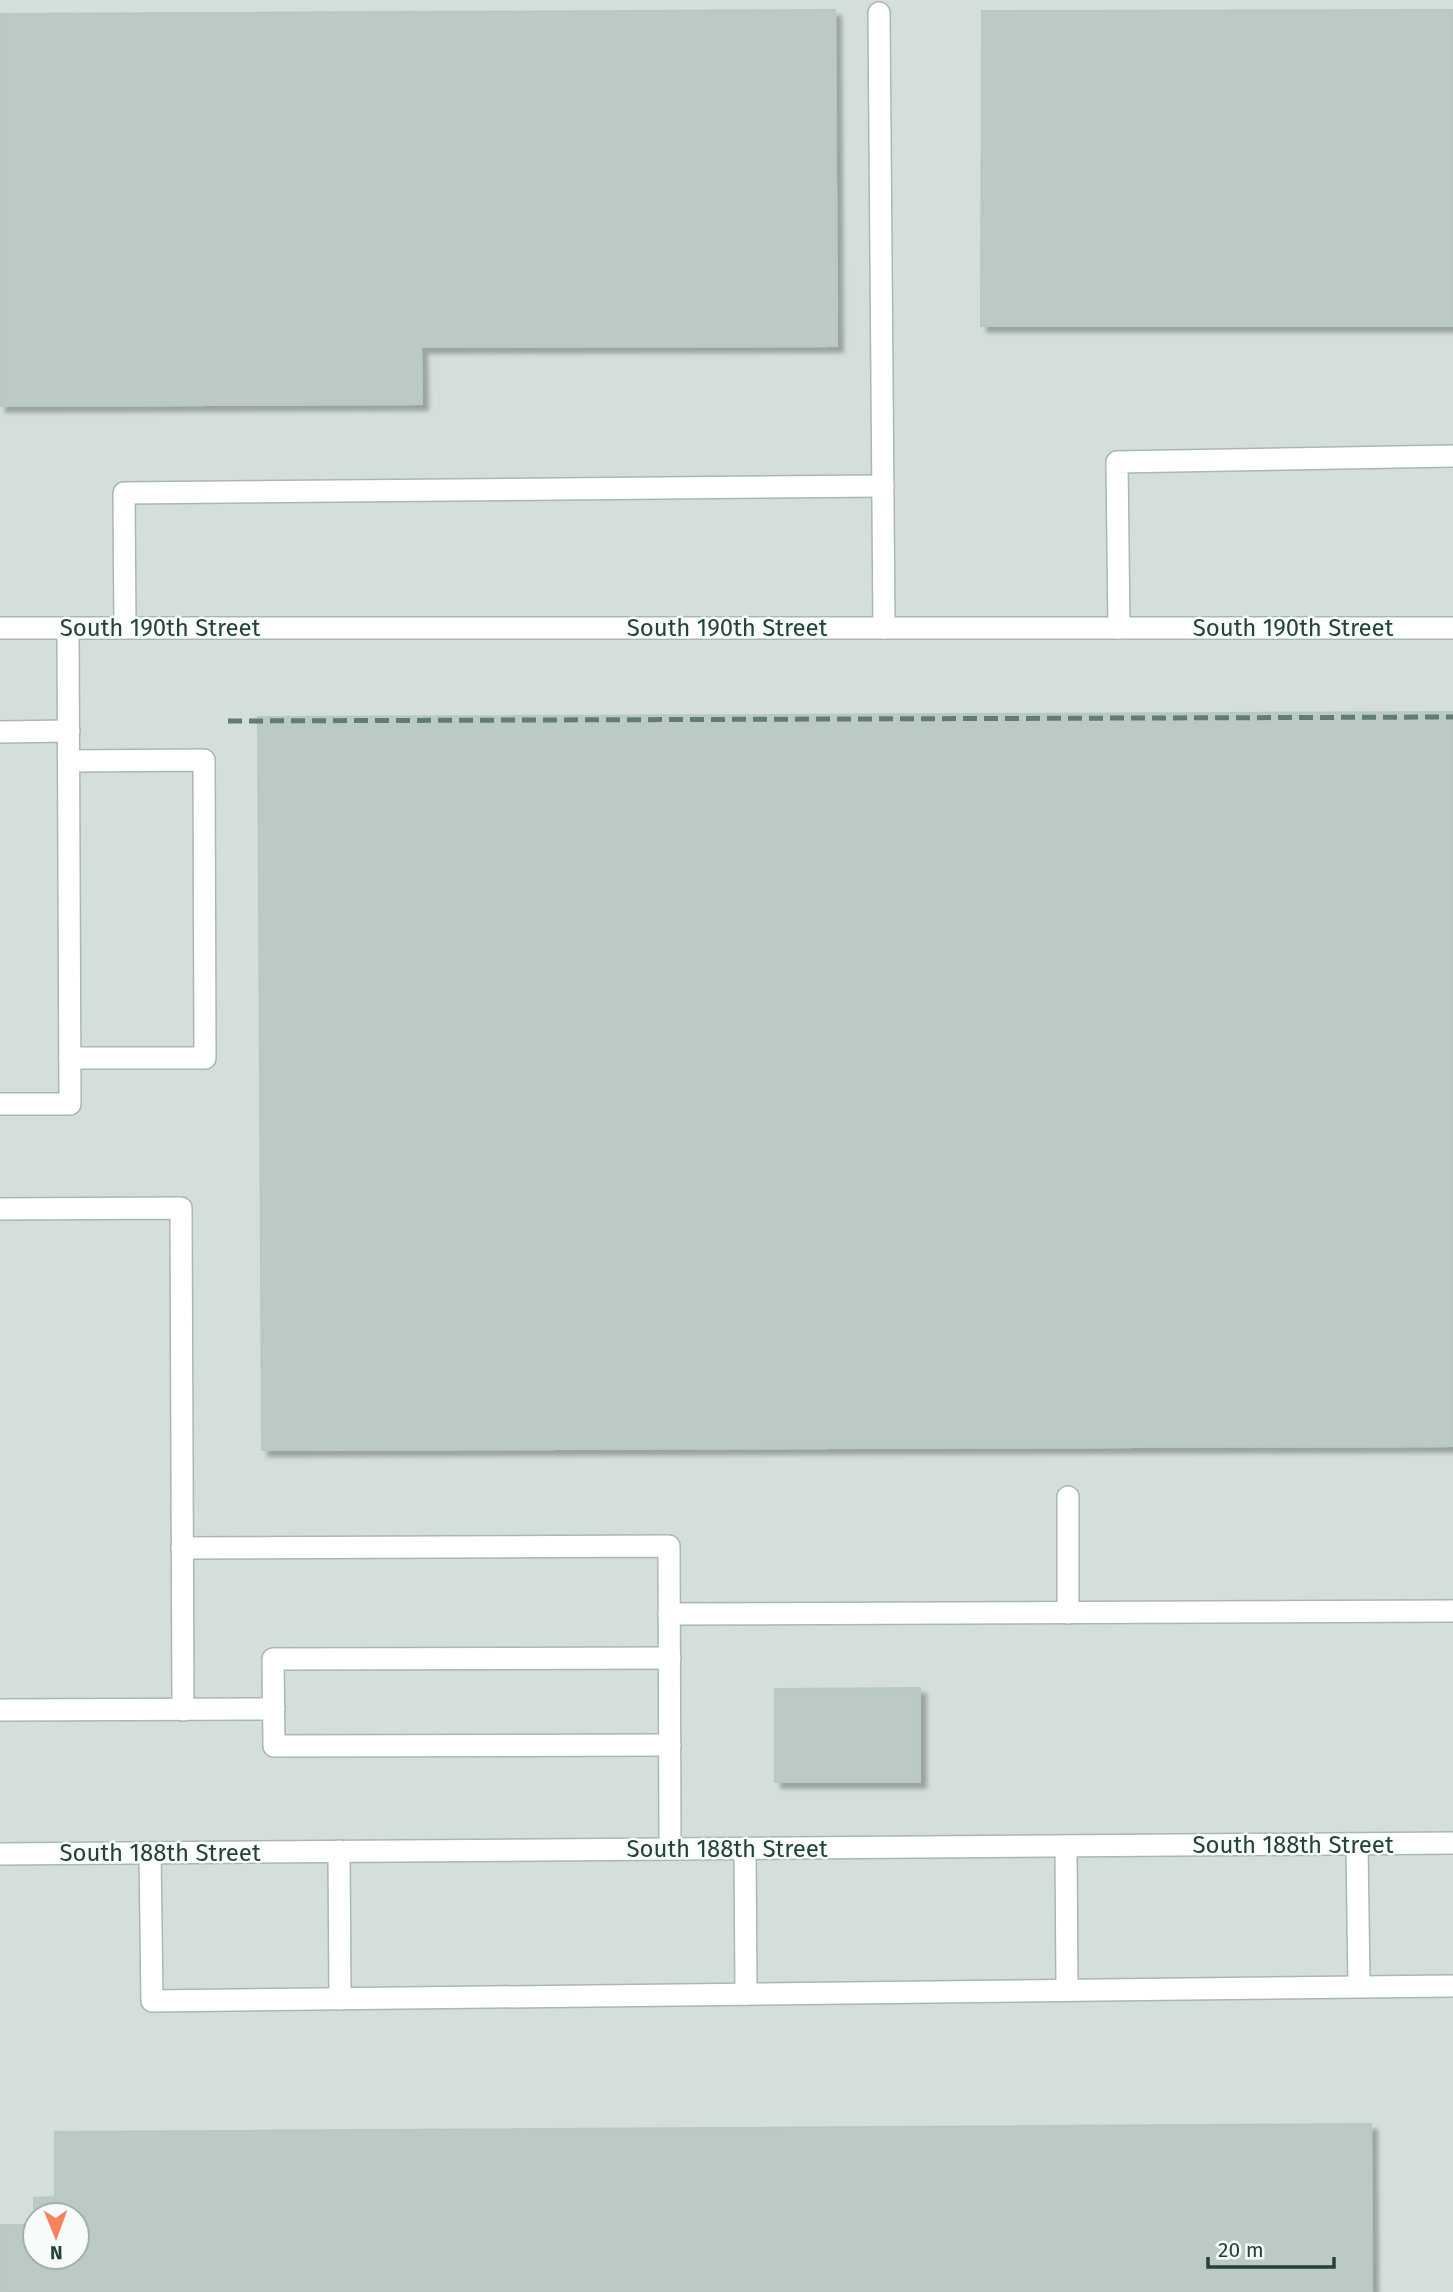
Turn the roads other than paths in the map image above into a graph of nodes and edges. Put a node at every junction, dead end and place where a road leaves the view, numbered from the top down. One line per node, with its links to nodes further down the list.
1 (879, 13): 3 (street)
2 (1453, 456): 8 (street)
3 (883, 486): 6 (street); 7 (street)
4 (0, 628): 5 (street, South 190th Street)
5 (68, 628): 6 (street, South 190th Street); 10 (street)
6 (125, 628): 7 (street, South 190th Street)
7 (884, 628): 8 (street, South 190th Street)
8 (1119, 628): 9 (street, South 190th Street)
9 (1453, 628)
10 (69, 731): 11 (street); 12 (street)
11 (0, 732)
12 (69, 761): 13 (street); 13 (street)
13 (70, 1058): 14 (street)
14 (0, 1104)
15 (0, 1209): 17 (street)
16 (1068, 1497): 19 (street)
17 (182, 1548): 20 (street); 23 (street)
18 (1453, 1611): 19 (street)
19 (1068, 1612): 20 (street)
20 (669, 1614): 21 (street)
21 (670, 1657): 24 (street); 25 (street)
22 (0, 1710): 23 (street)
23 (183, 1710): 24 (street)
24 (274, 1710): 25 (street)
25 (670, 1745): 29 (street)
26 (1453, 1843): 27 (street, South 188th Street)
27 (1357, 1844): 28 (street, South 188th Street); 34 (street)
28 (1066, 1846): 30 (street, South 188th Street); 36 (street)
29 (670, 1849): 30 (street, South 188th Street); 31 (street, South 188th Street)
30 (745, 1849): 37 (street)
31 (339, 1851): 32 (street, South 188th Street); 38 (street)
32 (150, 1853): 33 (street, South 188th Street); 38 (street)
33 (0, 1854)
34 (1359, 1986): 35 (street); 36 (street)
35 (1451, 1986)
36 (1067, 1990): 37 (street)
37 (746, 1994): 38 (street)
38 (340, 1998)

